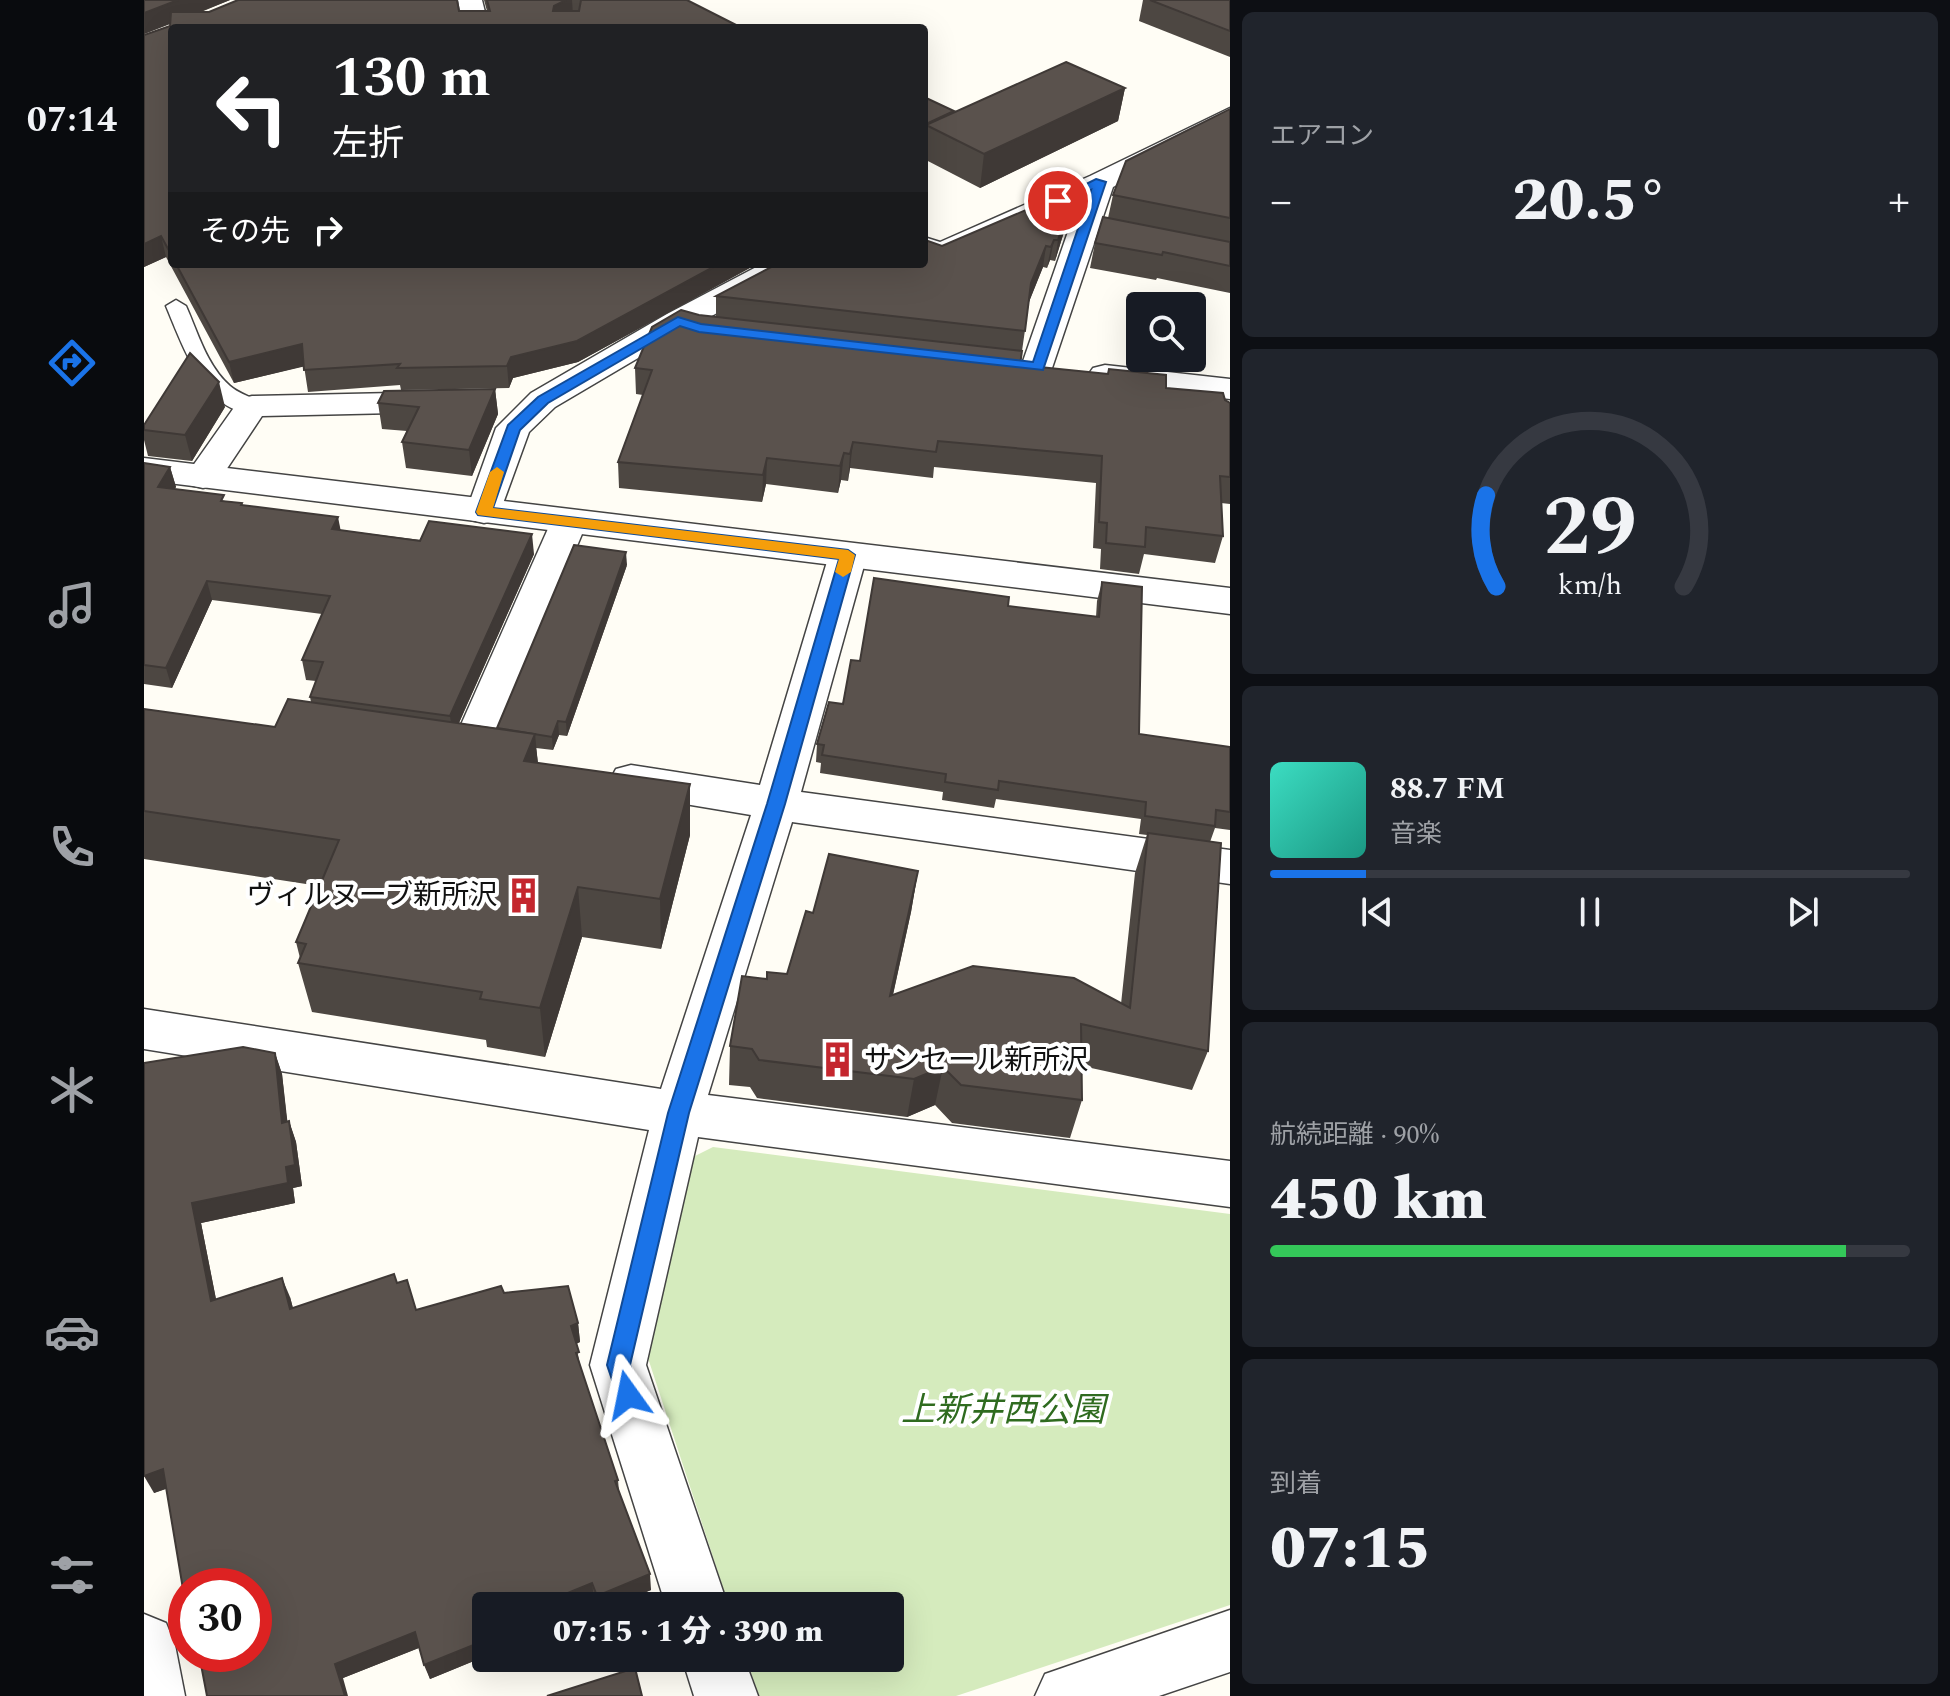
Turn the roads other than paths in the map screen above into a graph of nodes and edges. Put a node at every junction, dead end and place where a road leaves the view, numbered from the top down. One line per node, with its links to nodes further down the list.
1 (470, 0): 2 (street)
2 (475, 24)
3 (1224, 124): 4 (street)
4 (1100, 182): 5 (street); 10 (street)
5 (928, 248)
6 (771, 268): 8 (street)
7 (176, 306): 12 (lane)
8 (678, 321): 9 (street); 11 (street)
9 (730, 332)
10 (1229, 397)
11 (543, 400): 12 (street); 15 (street)
12 (252, 406): 14 (street)
13 (144, 469): 14 (street)
14 (203, 477): 15 (street)
15 (484, 512): 16 (street)
16 (569, 522): 17 (street); 19 (street)
17 (848, 555): 18 (street); 21 (street)
18 (1230, 601)
19 (515, 762)
20 (592, 774): 21 (street)
21 (776, 804): 22 (street); 24 (street)
22 (1230, 867)
23 (144, 1029): 24 (street)
24 (678, 1113): 25 (street); 26 (street)
25 (1230, 1184)
26 (692, 1592)
27 (1230, 1641): 32 (street)
28 (144, 1645): 30 (street)
29 (718, 1672): 31 (street)
30 (153, 1696)
31 (726, 1696)
32 (1067, 1696)

